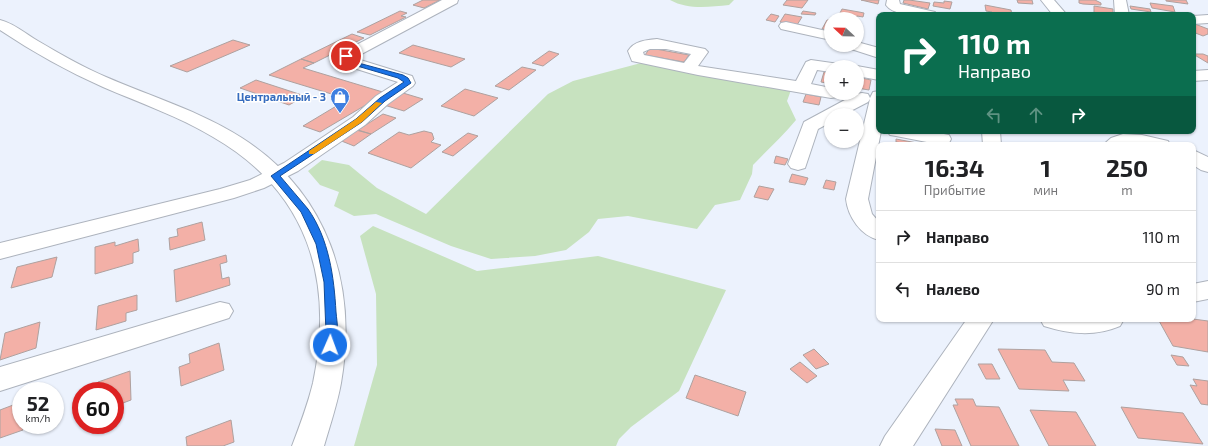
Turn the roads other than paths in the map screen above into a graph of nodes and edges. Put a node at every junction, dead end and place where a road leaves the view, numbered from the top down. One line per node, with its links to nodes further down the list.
1 (452, 0): 32 (main road)
2 (893, 0): 5 (main road)
3 (1048, 0): 6 (main road)
4 (1120, 0): 7 (main road)
5 (917, 12)
6 (1058, 12)
7 (1122, 12)
8 (1208, 19): 9 (main road)
9 (1196, 20)
10 (0, 24): 32 (main road)
11 (786, 26): 12 (main road)
12 (824, 34)
13 (864, 48): 14 (main road)
14 (876, 52)
15 (824, 66): 21 (main road)
16 (689, 68): 21 (main road)
17 (864, 72): 18 (main road)
18 (876, 74)
19 (1208, 75): 20 (main road)
20 (1196, 76)
21 (801, 87): 22 (main road)
22 (824, 91)
23 (873, 98): 24 (main road); 30 (main road)
24 (876, 127): 33 (main road)
25 (913, 134): 26 (main road)
26 (942, 139)
27 (1119, 142): 28 (main road)
28 (1146, 142)
29 (1196, 158): 31 (main road)
30 (798, 164)
31 (1208, 166)
32 (275, 176): 34 (main road); 42 (main road)
33 (876, 230)
34 (0, 251)
35 (1208, 290): 36 (main road)
36 (1196, 292)
37 (220, 311): 41 (main road)
38 (978, 322): 43 (main road)
39 (1070, 322): 40 (main road)
40 (1104, 322)
41 (0, 379)
42 (308, 446)
43 (896, 446)

